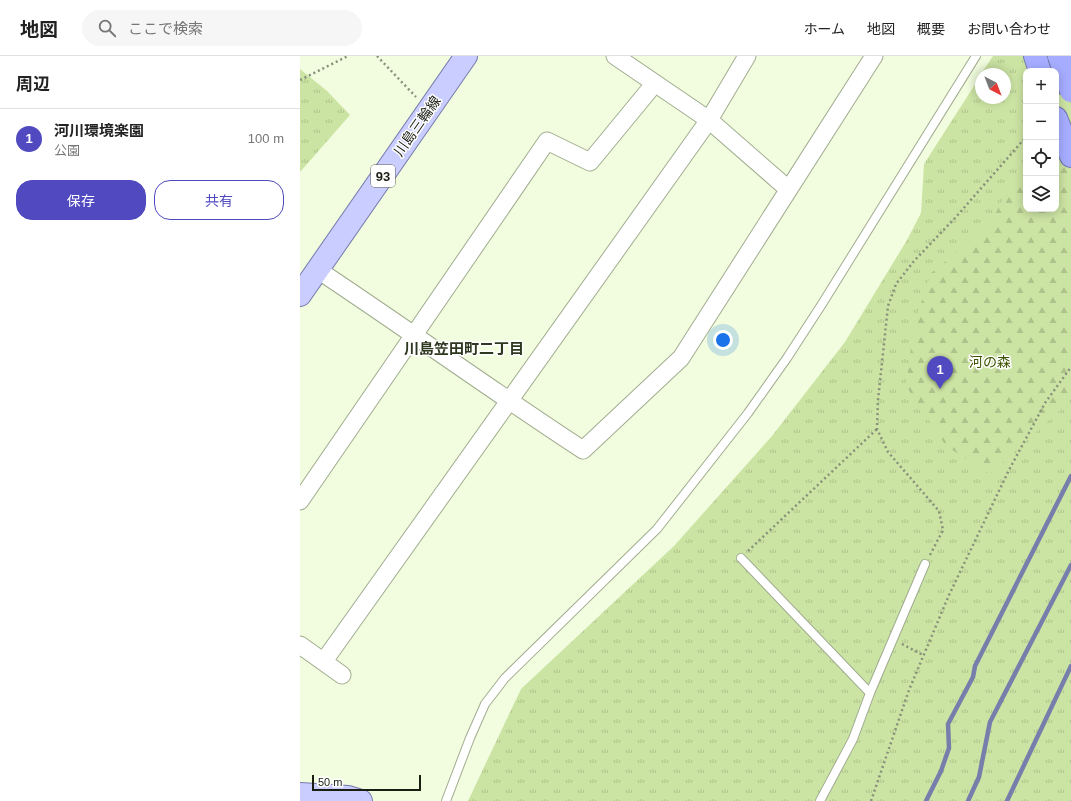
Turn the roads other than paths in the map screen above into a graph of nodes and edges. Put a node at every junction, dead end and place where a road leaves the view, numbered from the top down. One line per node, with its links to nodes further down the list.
1 (466, 56): 15 (main road, 川島三輪線 / 93)
2 (615, 56): 9 (street)
3 (747, 56): 11 (street)
4 (874, 56): 14 (street)
5 (976, 56): 28 (lane)
6 (1035, 56): 8 (highway)
7 (1059, 56): 10 (highway, bridge)
8 (1039, 68)
9 (655, 83): 11 (street); 17 (street)
10 (1071, 91)
11 (709, 120): 14 (street); 18 (street)
12 (1059, 126): 13 (highway)
13 (1071, 156)
14 (788, 189): 18 (street)
15 (318, 270): 16 (main road, 川島三輪線 / 93); 17 (street)
16 (300, 295)
17 (416, 335): 18 (street); 19 (street)
18 (509, 402): 23 (street)
19 (300, 501)
20 (741, 558): 25 (lane)
21 (925, 564): 25 (lane)
22 (300, 645): 23 (street)
23 (324, 662): 24 (street)
24 (342, 675)
25 (870, 693): 29 (lane)
26 (300, 794): 27 (main road)
27 (361, 801)
28 (446, 801)
29 (820, 801)

